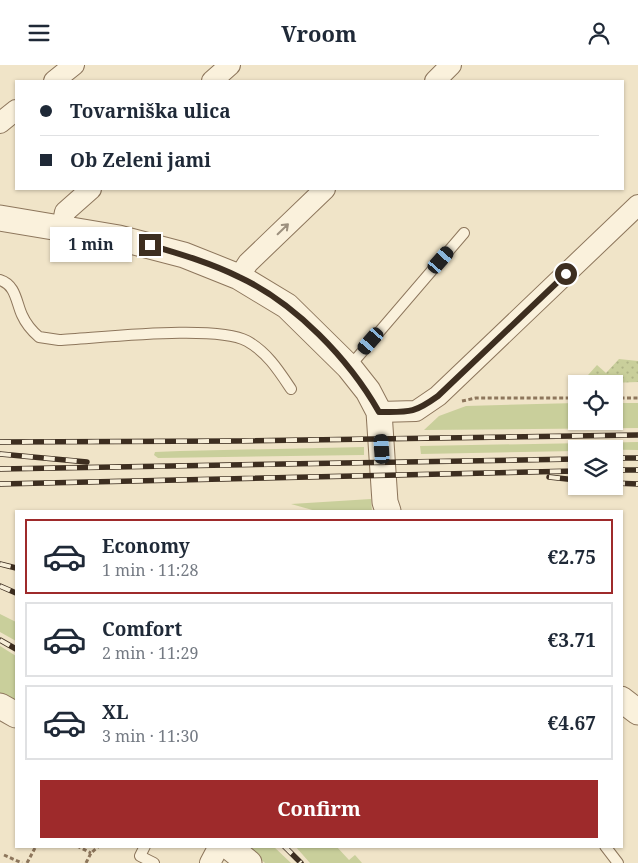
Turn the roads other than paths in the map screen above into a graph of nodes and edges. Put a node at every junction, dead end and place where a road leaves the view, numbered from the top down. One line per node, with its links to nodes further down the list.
1 (74, 65): 4 (street)
2 (230, 65): 5 (street)
3 (451, 65): 6 (street)
4 (55, 80)
5 (213, 80)
6 (435, 80)
7 (15, 111): 8 (street)
8 (0, 123)
9 (90, 190): 13 (street)
10 (324, 190): 15 (street, one-way to 10)
11 (638, 205): 19 (street)
12 (0, 218): 13 (street)
13 (63, 219): 15 (street)
14 (464, 233): 17 (lane)
15 (239, 277): 17 (street)
16 (0, 280): 18 (lane)
17 (349, 367): 19 (street)
18 (290, 389)
19 (379, 412): 20 (street)
20 (388, 510)
21 (623, 701): 22 (street)
22 (638, 712)
23 (144, 848): 27 (lane)
24 (218, 848): 28 (street)
25 (231, 848): 29 (street)
26 (607, 848): 30 (lane)
27 (154, 863)
28 (210, 863)
29 (250, 863)
30 (618, 863)

